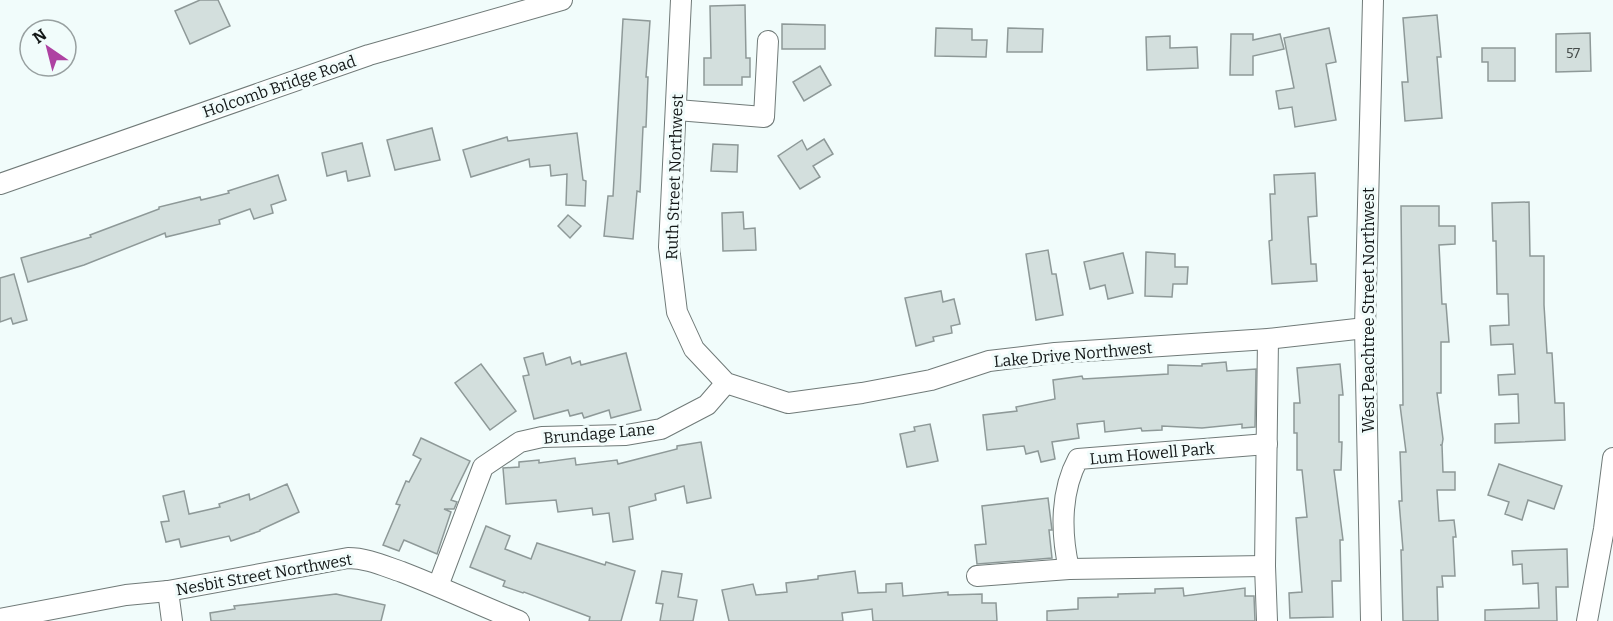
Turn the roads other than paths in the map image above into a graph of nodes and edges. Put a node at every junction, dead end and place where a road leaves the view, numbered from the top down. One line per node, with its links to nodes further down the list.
1 (562, 0): 6 (street, Holcomb Bridge Road)
2 (681, 0): 5 (street, Ruth Street Northwest)
3 (1373, 0): 7 (street, West Peachtree Street Northwest)
4 (768, 41): 5 (street)
5 (677, 110): 9 (street, Ruth Street Northwest)
6 (0, 184)
7 (1365, 328): 8 (street, Lake Drive Northwest); 22 (street, West Peachtree Street Northwest)
8 (1268, 339): 10 (street, Lake Drive Northwest); 11 (street)
9 (726, 383): 10 (street, Ruth Street Northwest); 16 (street, Brundage Lane)
10 (752, 391)
11 (1267, 444): 13 (street); 14 (street, Lum Howell Park)
12 (1613, 458): 23 (street)
13 (1265, 566): 14 (street); 21 (street)
14 (1069, 569): 15 (street)
15 (977, 576)
16 (438, 586): 17 (street, Nesbit Street Northwest); 20 (street, Nesbit Street Northwest)
17 (168, 591): 18 (street, Nesbit Street Northwest); 19 (street)
18 (0, 619)
19 (172, 621)
20 (519, 621)
21 (1267, 621)
22 (1371, 621)
23 (1587, 621)

